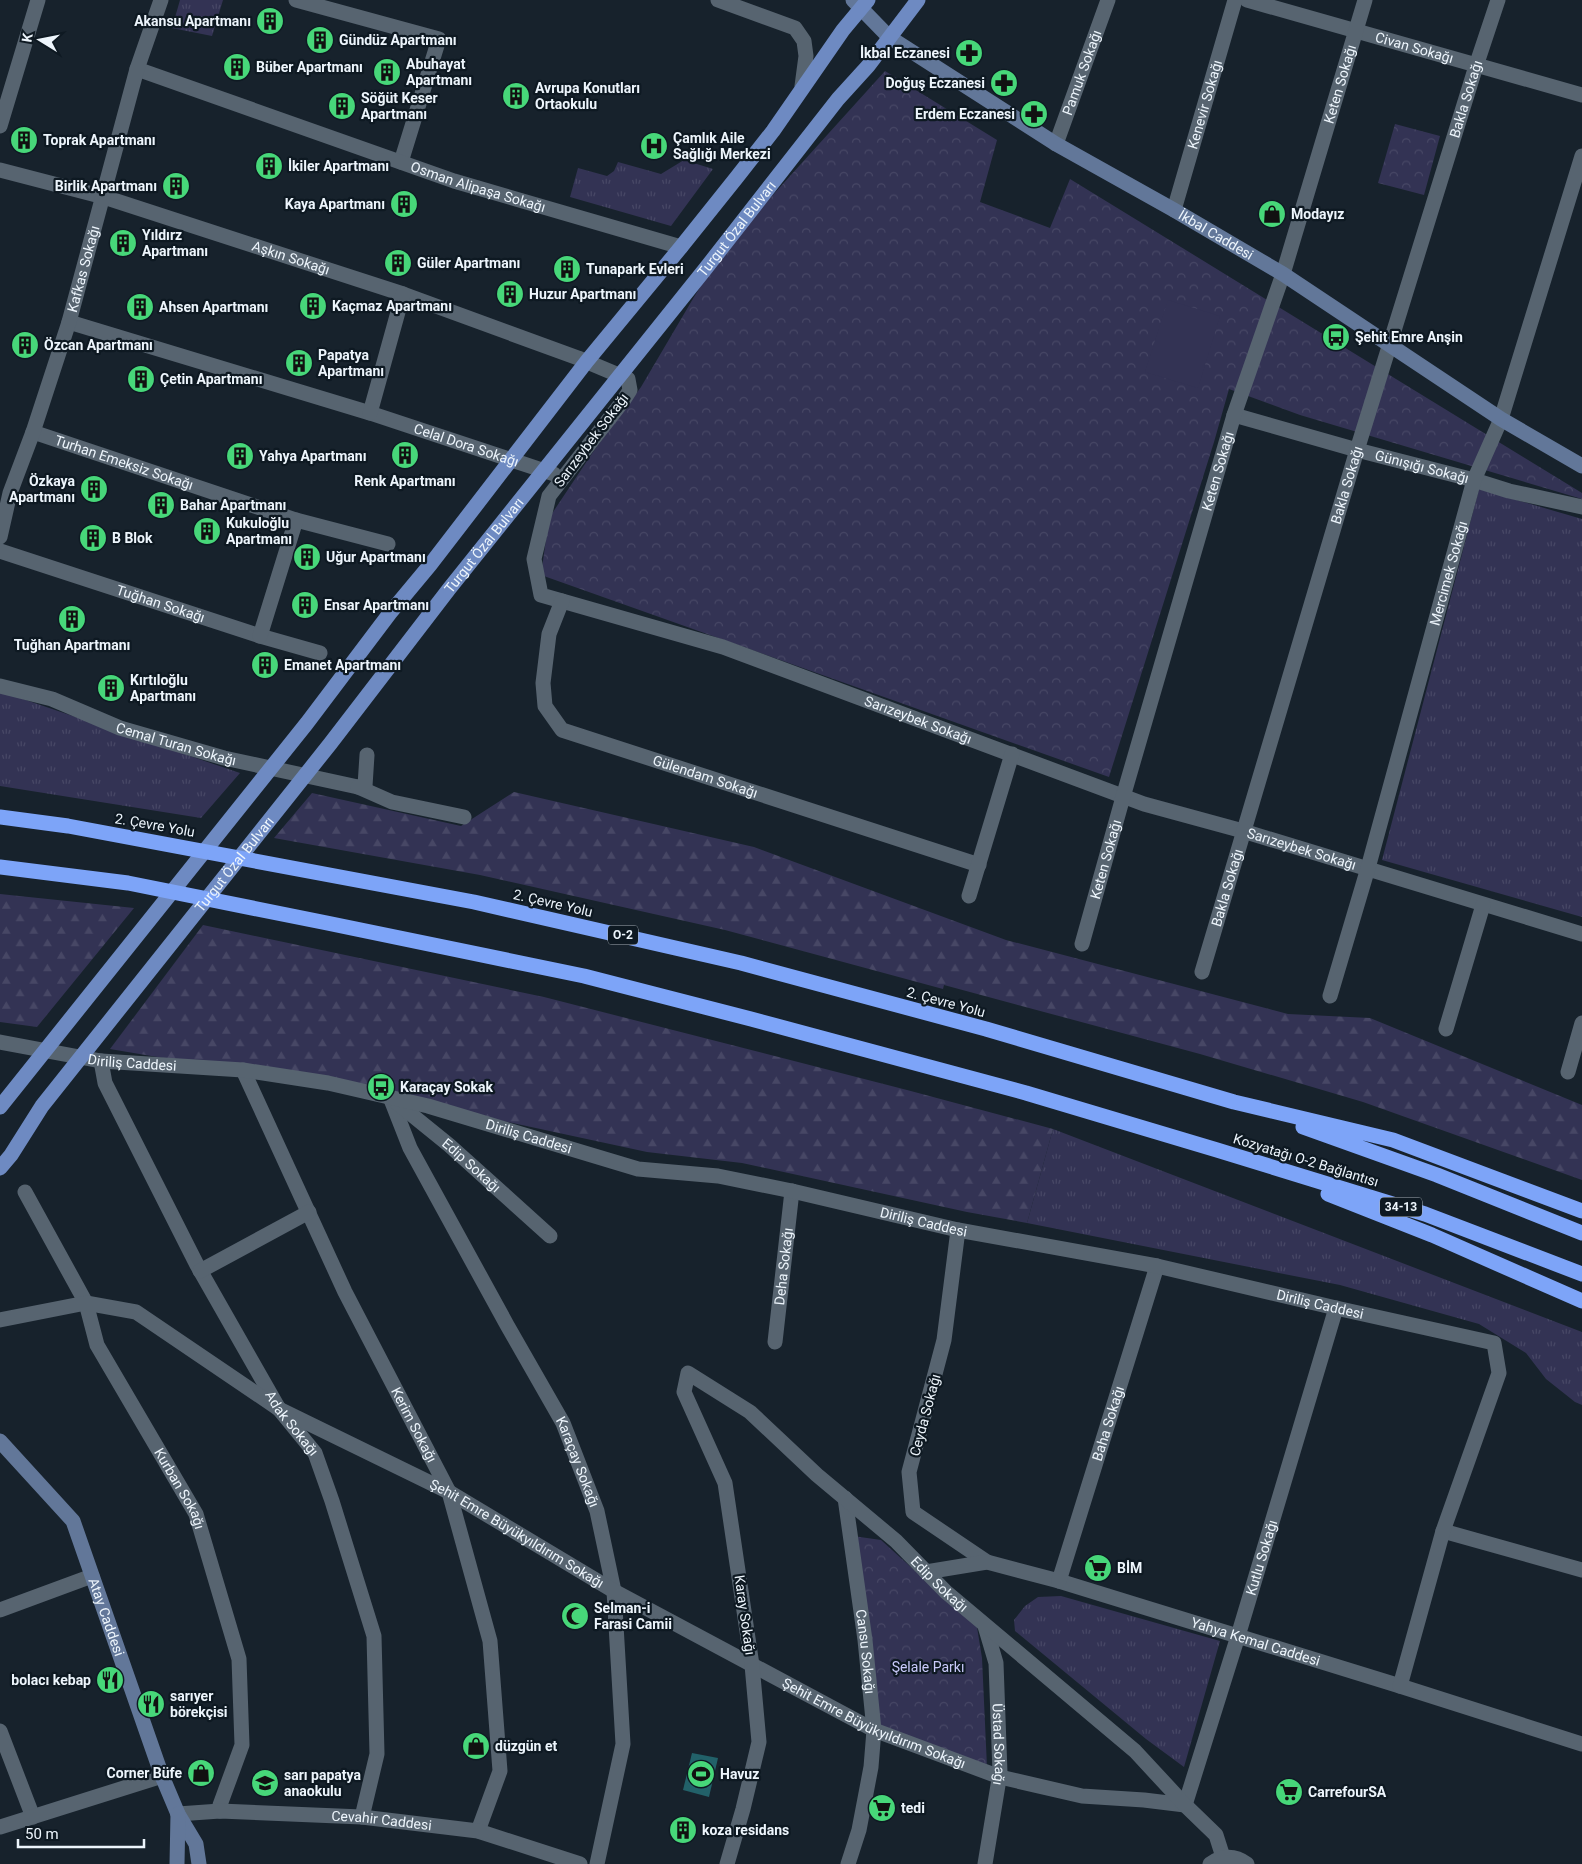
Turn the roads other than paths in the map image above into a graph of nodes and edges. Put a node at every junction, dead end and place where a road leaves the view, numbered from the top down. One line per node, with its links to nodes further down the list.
1 (38, 0): 18 (street)
2 (161, 0): 15 (street, Kafkas Sokağı)
3 (296, 0): 21 (street)
4 (718, 0): 16 (street)
5 (918, 0): 13 (main road, Turgut Özal Bulvarı)
6 (1108, 0): 19 (street, Pamuk Sokağı)
7 (1235, 0): 24 (street, Kenevir Sokağı)
8 (1247, 0): 12 (street, Civan Sokağı)
9 (1365, 0): 12 (street, Keten Sokağı)
10 (1498, 0): 14 (street, Bakla Sokağı)
11 (861, 3): 13 (main road, İkbal Caddesi); 16 (main road)
12 (1356, 31): 14 (street, Civan Sokağı); 26 (street, Keten Sokağı)
13 (889, 37): 19 (main road, İkbal Caddesi); 74 (main road, Turgut Özal Bulvarı)
14 (1476, 66): 17 (street, Civan Sokağı); 29 (street, Bakla Sokağı)
15 (137, 69): 21 (street, Osman Alipaşa Sokağı); 23 (street, Kafkas Sokağı)
16 (802, 86): 25 (main road)
17 (1582, 95)
18 (0, 126)
19 (1056, 144): 24 (main road, İkbal Caddesi)
20 (1582, 156): 33 (street, Mercimek Sokağı)
21 (401, 162): 25 (street, Osman Alipaşa Sokağı)
22 (0, 170): 23 (street, Aşkın Sokağı)
23 (104, 197): 27 (street, Aşkın Sokağı); 28 (street, Kafkas Sokağı)
24 (1174, 210): 26 (main road, İkbal Caddesi)
25 (681, 247): 72 (main road)
26 (1283, 274): 29 (main road, İkbal Caddesi); 32 (street, Keten Sokağı)
27 (403, 294): 30 (street, Aşkın Sokağı); 31 (street)
28 (69, 322): 31 (street, Celal Dora Sokağı); 34 (street, Kafkas Sokağı)
29 (1390, 345): 33 (main road, İkbal Caddesi); 35 (street, Bakla Sokağı)
30 (578, 358): 37 (street, Sarızeybek Sokağı)
31 (370, 413): 37 (street, Celal Dora Sokağı)
32 (1234, 415): 35 (street, Günışığı Sokağı); 51 (street, Keten Sokağı)
33 (1501, 419): 36 (main road, İkbal Caddesi); 38 (street, Mercimek Sokağı)
34 (33, 432): 40 (street, Turhan Emeksiz Sokağı); 41 (street, Kafkas Sokağı)
35 (1357, 450): 38 (street, Günışığı Sokağı); 54 (street, Bakla Sokağı)
36 (1582, 466)
37 (563, 476): 44 (street, Sarızeybek Sokağı)
38 (1474, 480): 39 (street, Günışığı Sokağı); 57 (street, Mercimek Sokağı)
39 (1582, 508)
40 (296, 520): 42 (street, Turhan Emeksiz Sokağı); 45 (street)
41 (0, 537)
42 (388, 544)
43 (0, 551): 45 (street, Tuğhan Sokağı)
44 (562, 601): 48 (street, Sarızeybek Sokağı); 55 (street, Gülendam Sokağı)
45 (260, 636): 46 (street, Tuğhan Sokağı)
46 (320, 653)
47 (0, 686): 50 (street, Cemal Turan Sokağı)
48 (1012, 754): 51 (street, Sarızeybek Sokağı); 55 (street)
49 (367, 755): 50 (street)
50 (358, 787): 53 (street, Cemal Turan Sokağı)
51 (1123, 797): 54 (street, Sarızeybek Sokağı); 61 (street, Keten Sokağı)
52 (0, 817): 71 (highway, 2. Çevre Yolu / O-2)
53 (464, 817)
54 (1244, 830): 57 (street, Sarızeybek Sokağı); 62 (street, Bakla Sokağı)
55 (979, 864): 58 (street)
56 (0, 866): 73 (highway)
57 (1368, 868): 59 (street, Sarızeybek Sokağı); 63 (street, Mercimek Sokağı)
58 (969, 896)
59 (1483, 905): 60 (street, Sarızeybek Sokağı); 65 (street)
60 (1582, 934)
61 (1082, 944)
62 (1202, 972)
63 (1330, 996)
64 (1582, 1023): 69 (street)
65 (1446, 1029)
66 (0, 1042): 67 (street, Diriliş Caddesi)
67 (101, 1060): 68 (street, Diriliş Caddesi); 83 (street, Adak Sokağı)
68 (243, 1070): 70 (street, Diriliş Caddesi); 78 (street, Kerim Sokağı)
69 (1568, 1072)
70 (390, 1097): 75 (street, Diriliş Caddesi); 81 (street, Edip Sokağı); 101 (street, Karaçay Sokağı)
71 (1234, 1102): 77 (highway); 80 (highway, Kozyatağı O-2 Bağlantısı)
72 (0, 1107)
73 (1217, 1150): 84 (highway, Kozyatağı O-2 Bağlantısı / 34-13); 85 (highway)
74 (0, 1168)
75 (792, 1191): 79 (street, Diriliş Caddesi); 89 (street, Deha Sokağı)
76 (25, 1192): 86 (street, Kurban Sokağı)
77 (1582, 1211)
78 (309, 1212): 83 (street); 93 (street, Kerim Sokağı)
79 (958, 1230): 82 (street, Diriliş Caddesi); 96 (street, Ceyda Sokağı)
80 (1582, 1233)
81 (550, 1236)
82 (1157, 1266): 87 (street, Diriliş Caddesi); 100 (street, Baha Sokağı)
83 (200, 1271): 91 (street, Adak Sokağı)
84 (1582, 1274)
85 (1582, 1301)
86 (86, 1303): 88 (street, Şehit Emre Büyükyıldırım Sokağı); 91 (street, Şehit Emre Büyükyıldırım Sokağı); 113 (street, Kurban Sokağı)
87 (1336, 1308): 95 (street, Diriliş Caddesi); 104 (street, Kutlu Sokağı)
88 (0, 1320)
89 (775, 1342)
90 (688, 1373): 94 (street, Edip Sokağı); 105 (street, Karay Sokağı)
91 (279, 1409): 93 (street, Şehit Emre Büyükyıldırım Sokağı); 116 (street, Adak Sokağı)
92 (0, 1441): 99 (main road, Atay Caddesi)
93 (449, 1492): 101 (street, Şehit Emre Büyükyıldırım Sokağı); 118 (street, Kerim Sokağı)
94 (845, 1498): 98 (street, Edip Sokağı); 107 (street, Cansu Sokağı)
95 (1443, 1531): 97 (street); 106 (street, Diriliş Caddesi)
96 (987, 1562): 98 (street, Yahya Kemal Caddesi); 100 (street, Yahya Kemal Caddesi)
97 (1582, 1570)
98 (926, 1572): 103 (street, Edip Sokağı)
99 (92, 1576): 102 (street); 110 (main road, Atay Caddesi)
100 (1059, 1582): 104 (street, Yahya Kemal Caddesi)
101 (614, 1591): 105 (street, Şehit Emre Büyükyıldırım Sokağı); 123 (street, Karaçay Sokağı)
102 (0, 1610)
103 (985, 1626): 111 (street, Üstad Sokağı); 112 (street, Edip Sokağı)
104 (1238, 1636): 106 (street, Yahya Kemal Caddesi); 112 (street, Kutlu Sokağı)
105 (752, 1665): 107 (street, Şehit Emre Büyükyıldırım Sokağı); 124 (street, Karay Sokağı)
106 (1400, 1686): 109 (street, Yahya Kemal Caddesi)
107 (874, 1730): 111 (street, Şehit Emre Büyükyıldırım Sokağı); 125 (street, Cansu Sokağı)
108 (0, 1731): 115 (street)
109 (1582, 1744)
110 (162, 1776): 114 (main road, Atay Caddesi); 115 (street)
111 (1000, 1777): 112 (street, Şehit Emre Büyükyıldırım Sokağı); 126 (street, Üstad Sokağı)
112 (1185, 1805): 119 (street, Edip Sokağı)
113 (220, 1811): 114 (street, Cevahir Caddesi); 116 (street, Cevahir Caddesi)
114 (178, 1814): 120 (main road, Atay Caddesi); 121 (main road, Atay Caddesi)
115 (33, 1817): 117 (street)
116 (362, 1817): 118 (street, Cevahir Caddesi)
117 (0, 1827)
118 (478, 1831): 122 (street, Cevahir Caddesi)
119 (1217, 1861): 127 (street)
120 (177, 1864)
121 (200, 1864)
122 (580, 1864)
123 (597, 1864)
124 (727, 1864)
125 (848, 1864)
126 (985, 1864)
127 (1246, 1864)

